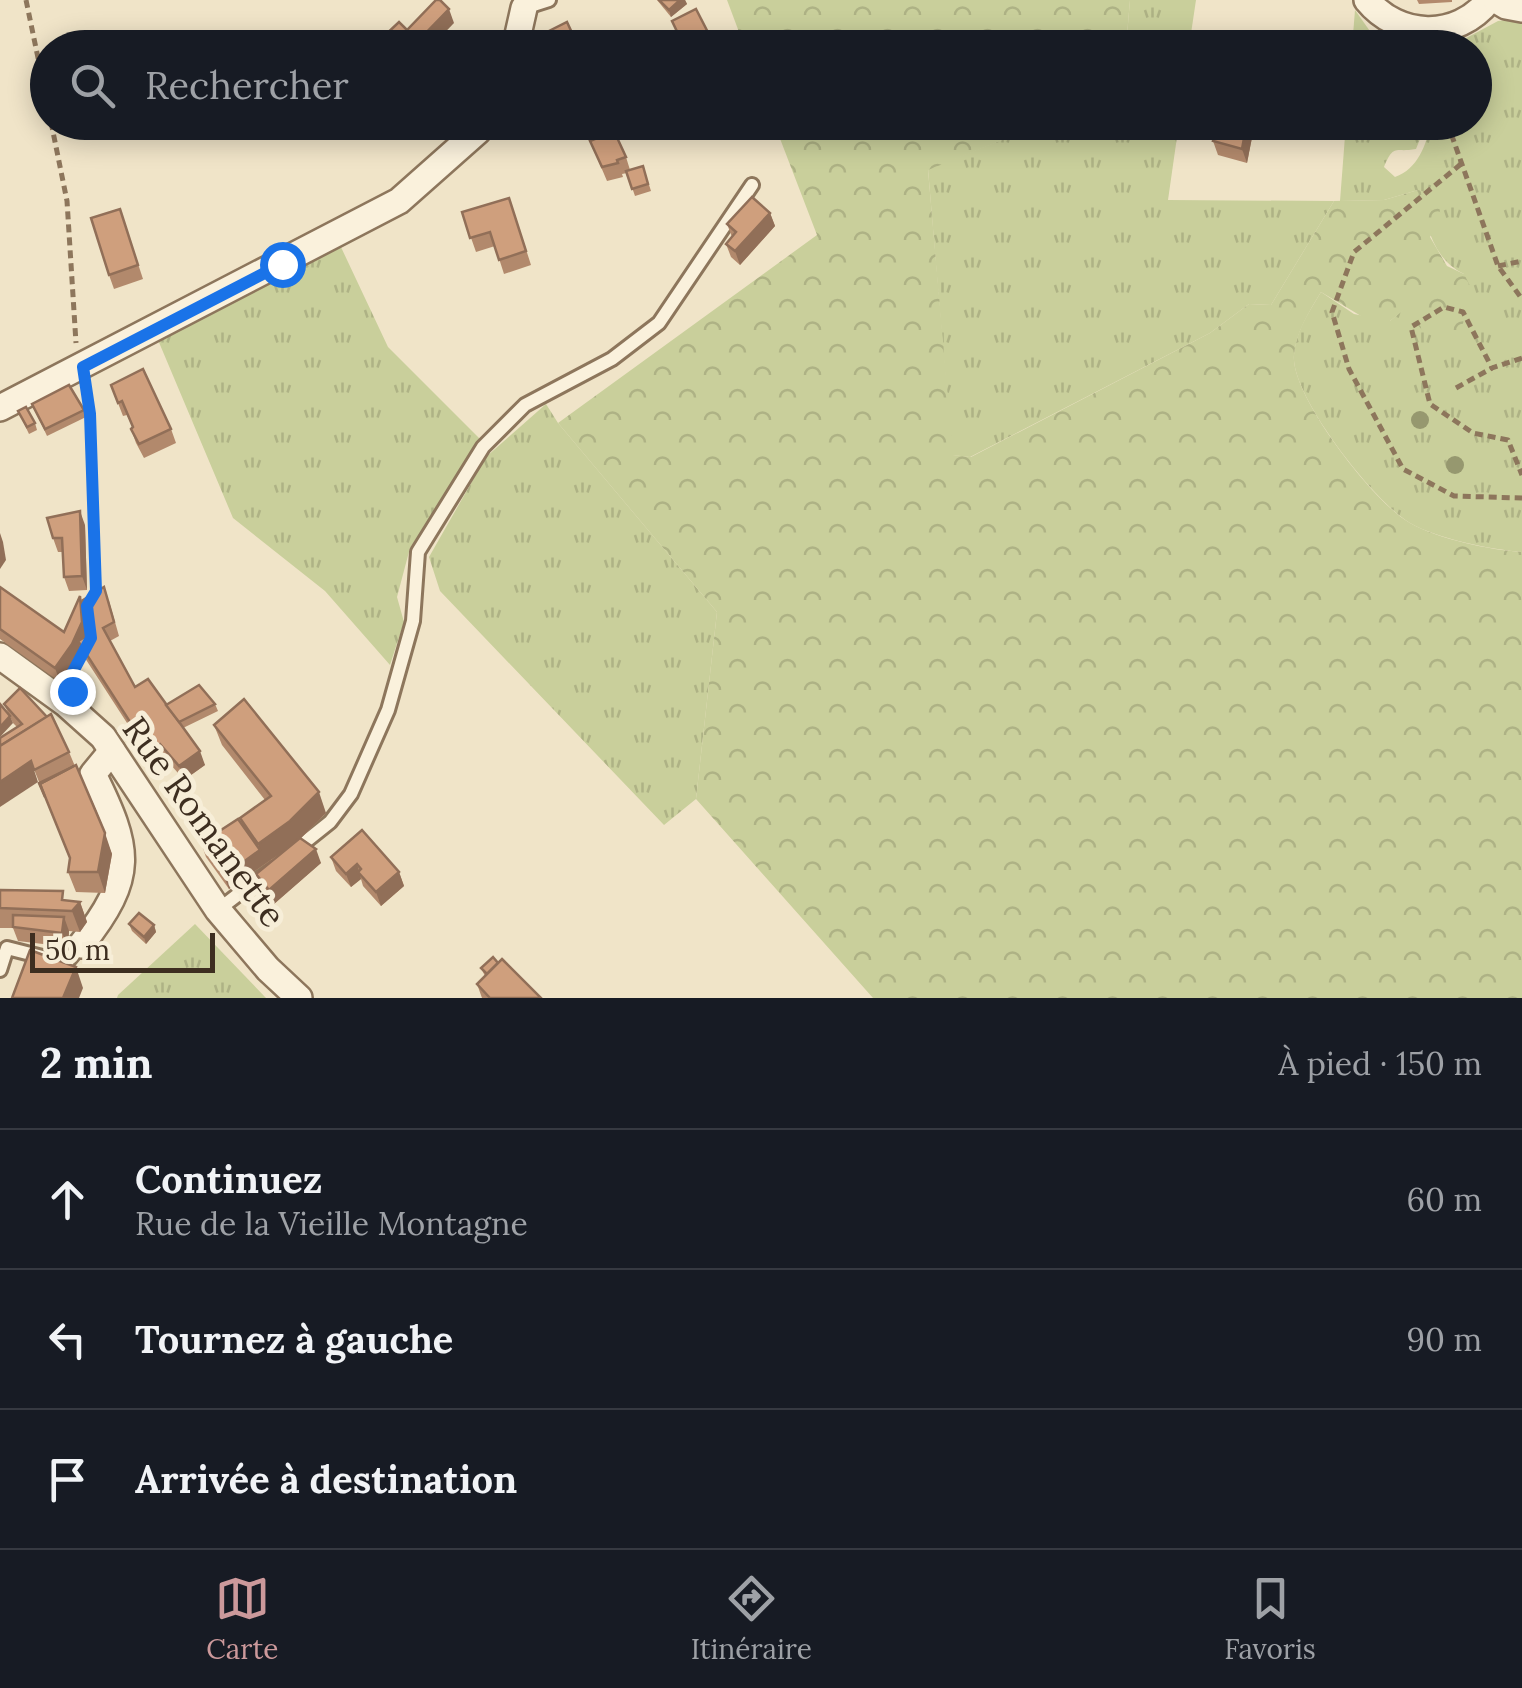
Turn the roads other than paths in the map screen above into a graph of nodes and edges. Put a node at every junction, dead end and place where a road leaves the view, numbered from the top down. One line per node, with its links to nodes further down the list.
1 (549, 0): 4 (lane)
2 (1366, 0): 7 (street)
3 (1492, 0): 5 (street); 8 (street)
4 (524, 8): 6 (street)
5 (1522, 9)
6 (520, 30)
7 (1409, 30)
8 (1443, 30)
9 (469, 140): 11 (street)
10 (752, 185): 14 (lane)
11 (0, 408)
12 (2, 661): 13 (street, Rue Romanette)
13 (112, 751): 14 (street, Rue Romanette); 15 (street)
14 (218, 910): 17 (street, Rue Romanette)
15 (81, 945): 16 (lane)
16 (0, 970)
17 (299, 998)

